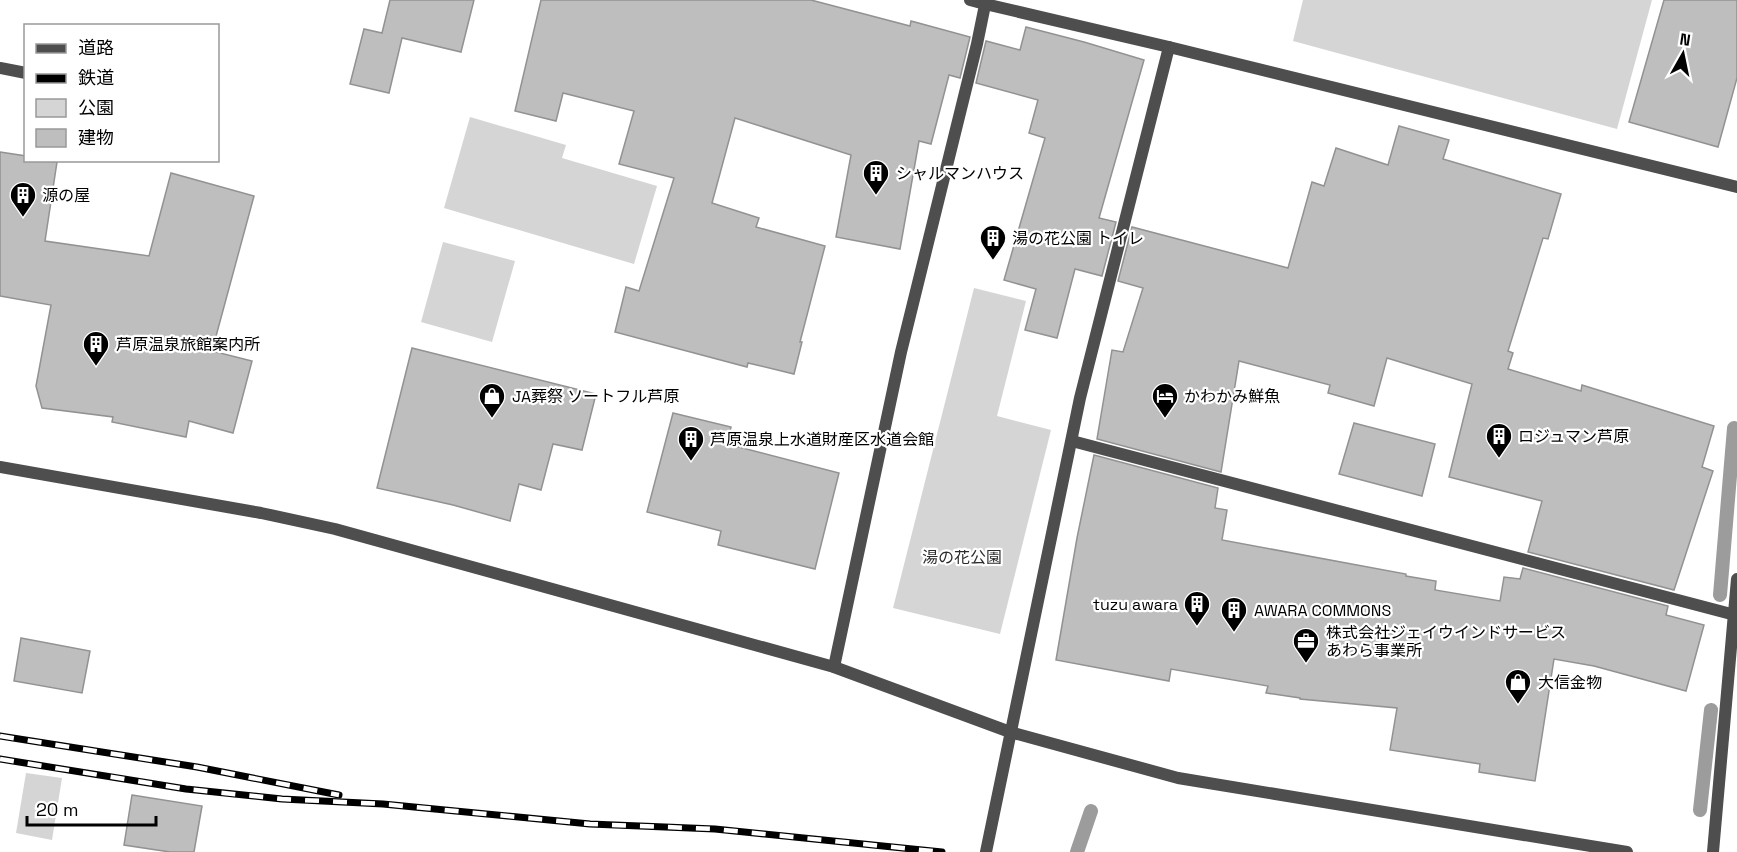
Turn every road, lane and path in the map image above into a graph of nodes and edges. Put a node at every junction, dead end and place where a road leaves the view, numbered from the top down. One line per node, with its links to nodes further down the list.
1 (969, 0): 2 (street)
2 (985, 2): 3 (street); 11 (street)
3 (1169, 47): 6 (street); 7 (street)
4 (0, 68): 5 (street)
5 (24, 73)
6 (1737, 187)
7 (1071, 441): 10 (street); 12 (street)
8 (0, 468): 11 (street)
9 (1737, 579): 10 (street)
10 (1735, 615): 15 (street)
11 (834, 667): 12 (street)
12 (1010, 732): 13 (street); 14 (street)
13 (986, 852)
14 (1627, 852)
15 (1713, 852)

